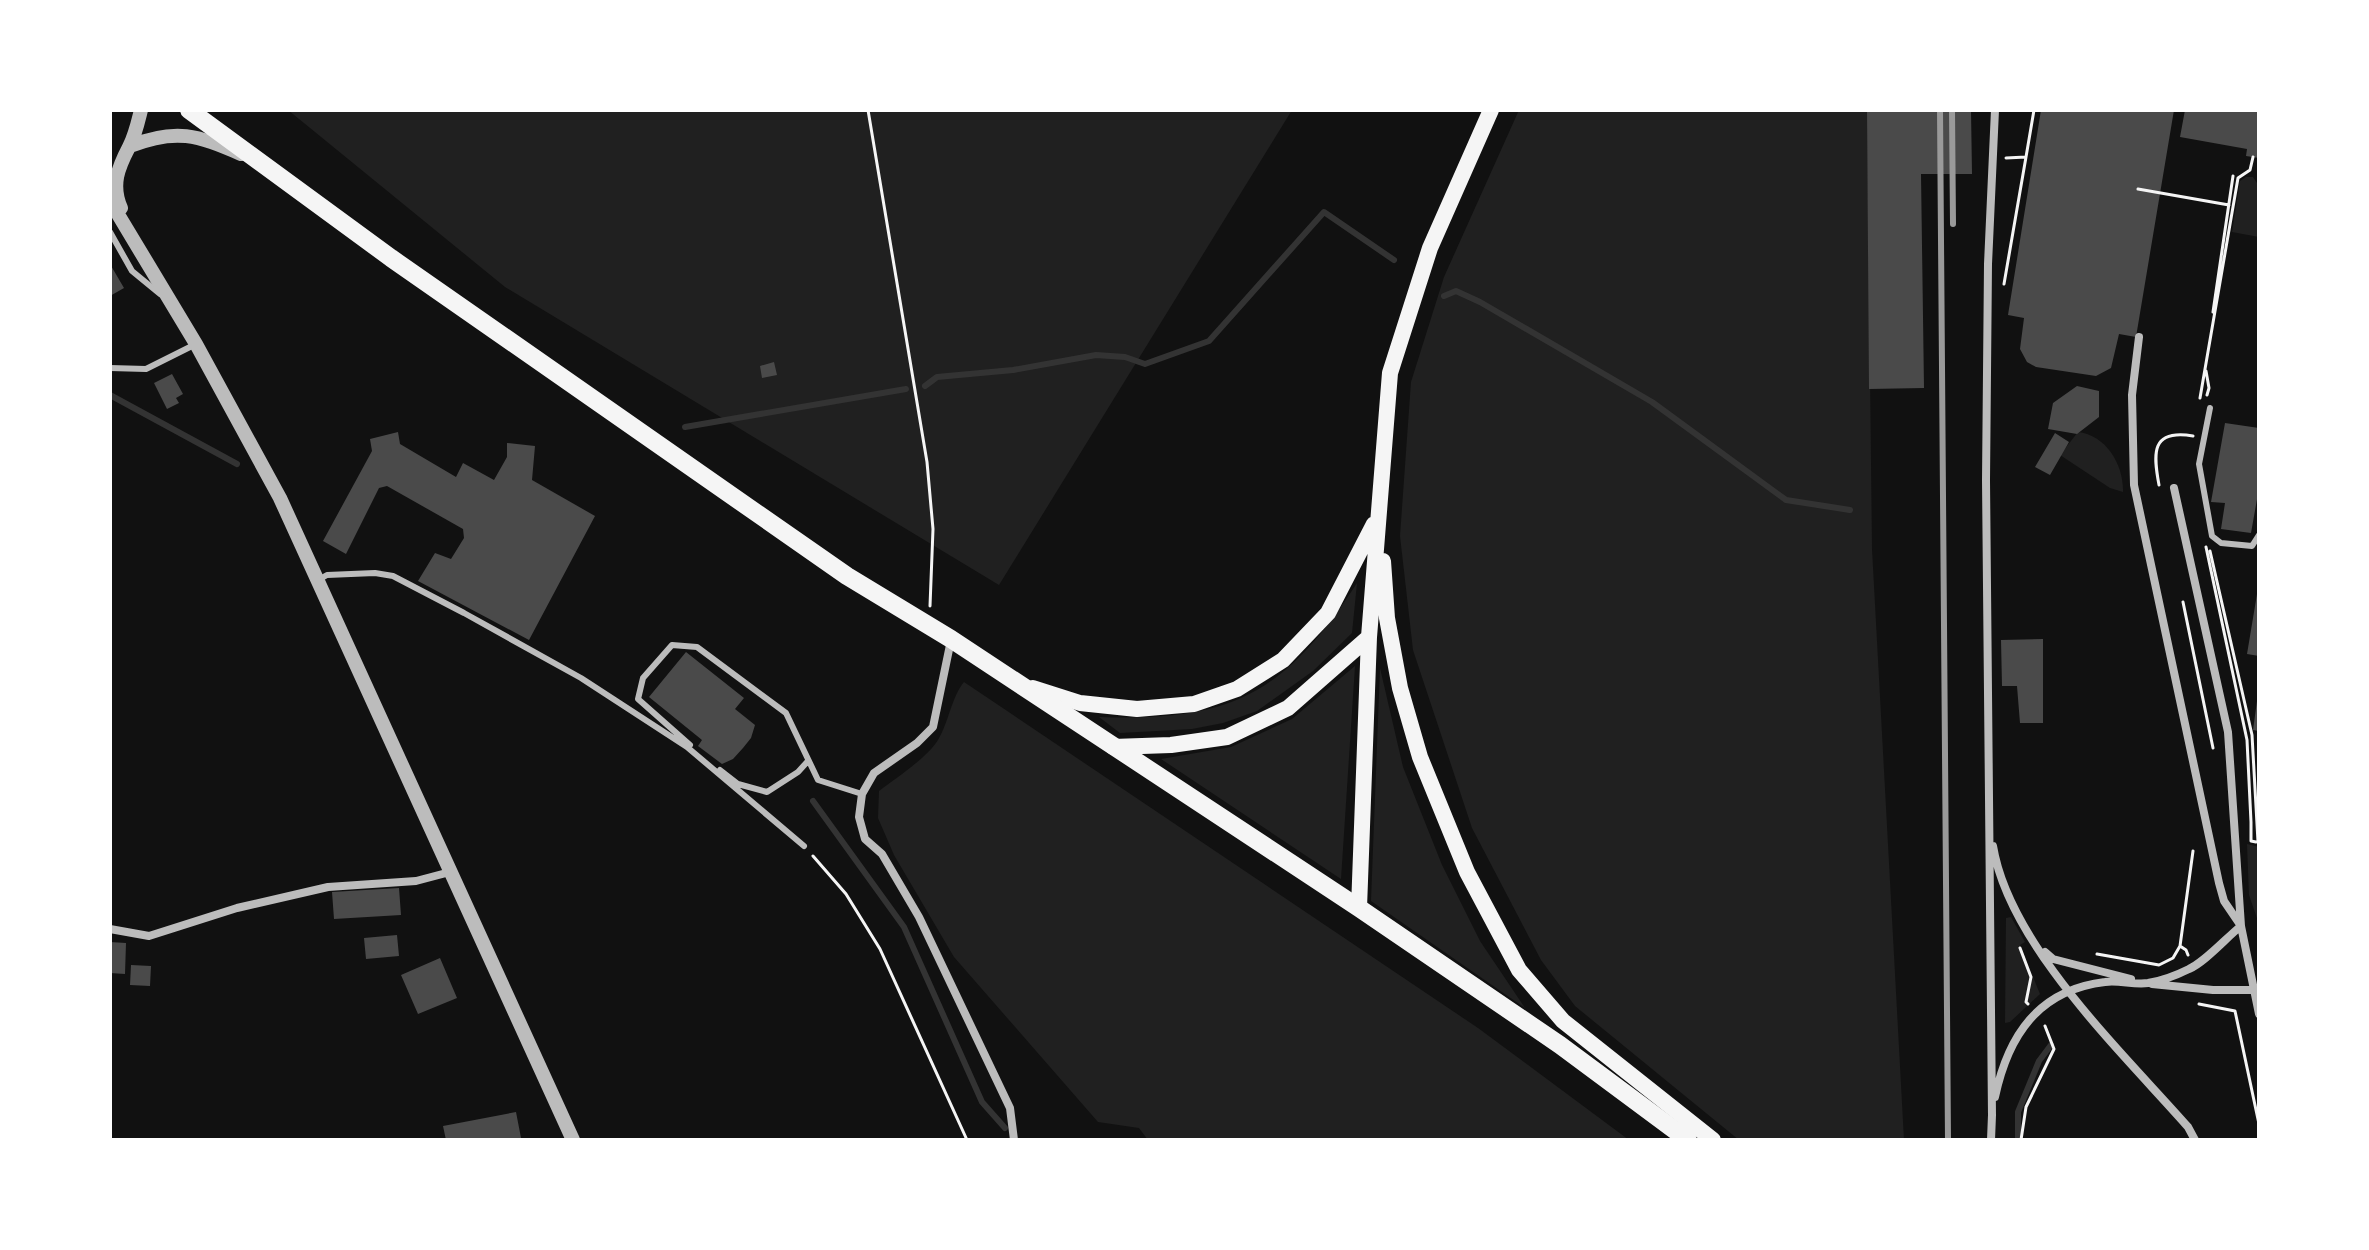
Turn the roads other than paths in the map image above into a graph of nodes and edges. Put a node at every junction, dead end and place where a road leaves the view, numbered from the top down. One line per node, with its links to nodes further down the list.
1 (141, 110): 5 (street)
2 (189, 110): 6 (main road)
3 (1491, 110): 16 (main road)
4 (1995, 110): 25 (street)
5 (130, 146): 6 (street); 9 (street)
6 (261, 162): 20 (main road)
7 (110, 201): 9 (street)
8 (110, 232): 10 (lane)
9 (142, 256): 10 (street)
10 (170, 302): 12 (street)
11 (2139, 337): 29 (street)
12 (196, 344): 13 (lane); 18 (street)
13 (110, 368)
14 (2206, 407): 17 (lane)
15 (2174, 488): 29 (street)
16 (1379, 512): 19 (main road); 21 (main road); 40 (main road)
17 (2259, 535)
18 (319, 580): 26 (lane); 27 (street)
19 (1369, 637): 22 (main road); 28 (main road)
20 (951, 639): 21 (main road); 24 (street)
21 (1021, 684): 22 (main road)
22 (1113, 747): 28 (main road)
23 (808, 761): 23 (lane); 24 (lane)
24 (862, 794): 38 (street)
25 (1988, 818): 31 (street); 36 (street)
26 (804, 846)
27 (450, 872): 30 (street); 37 (street)
28 (1359, 908): 39 (main road)
29 (2241, 926): 32 (street); 33 (street)
30 (110, 929)
31 (2033, 942): 32 (street); 34 (street)
32 (2147, 983): 33 (street); 34 (street)
33 (2254, 990): 35 (street)
34 (2069, 992): 36 (street); 42 (street)
35 (2259, 1014)
36 (1992, 1116): 41 (street)
37 (573, 1140)
38 (1014, 1140)
39 (1688, 1140)
40 (1713, 1140)
41 (1991, 1140)
42 (2195, 1140)

